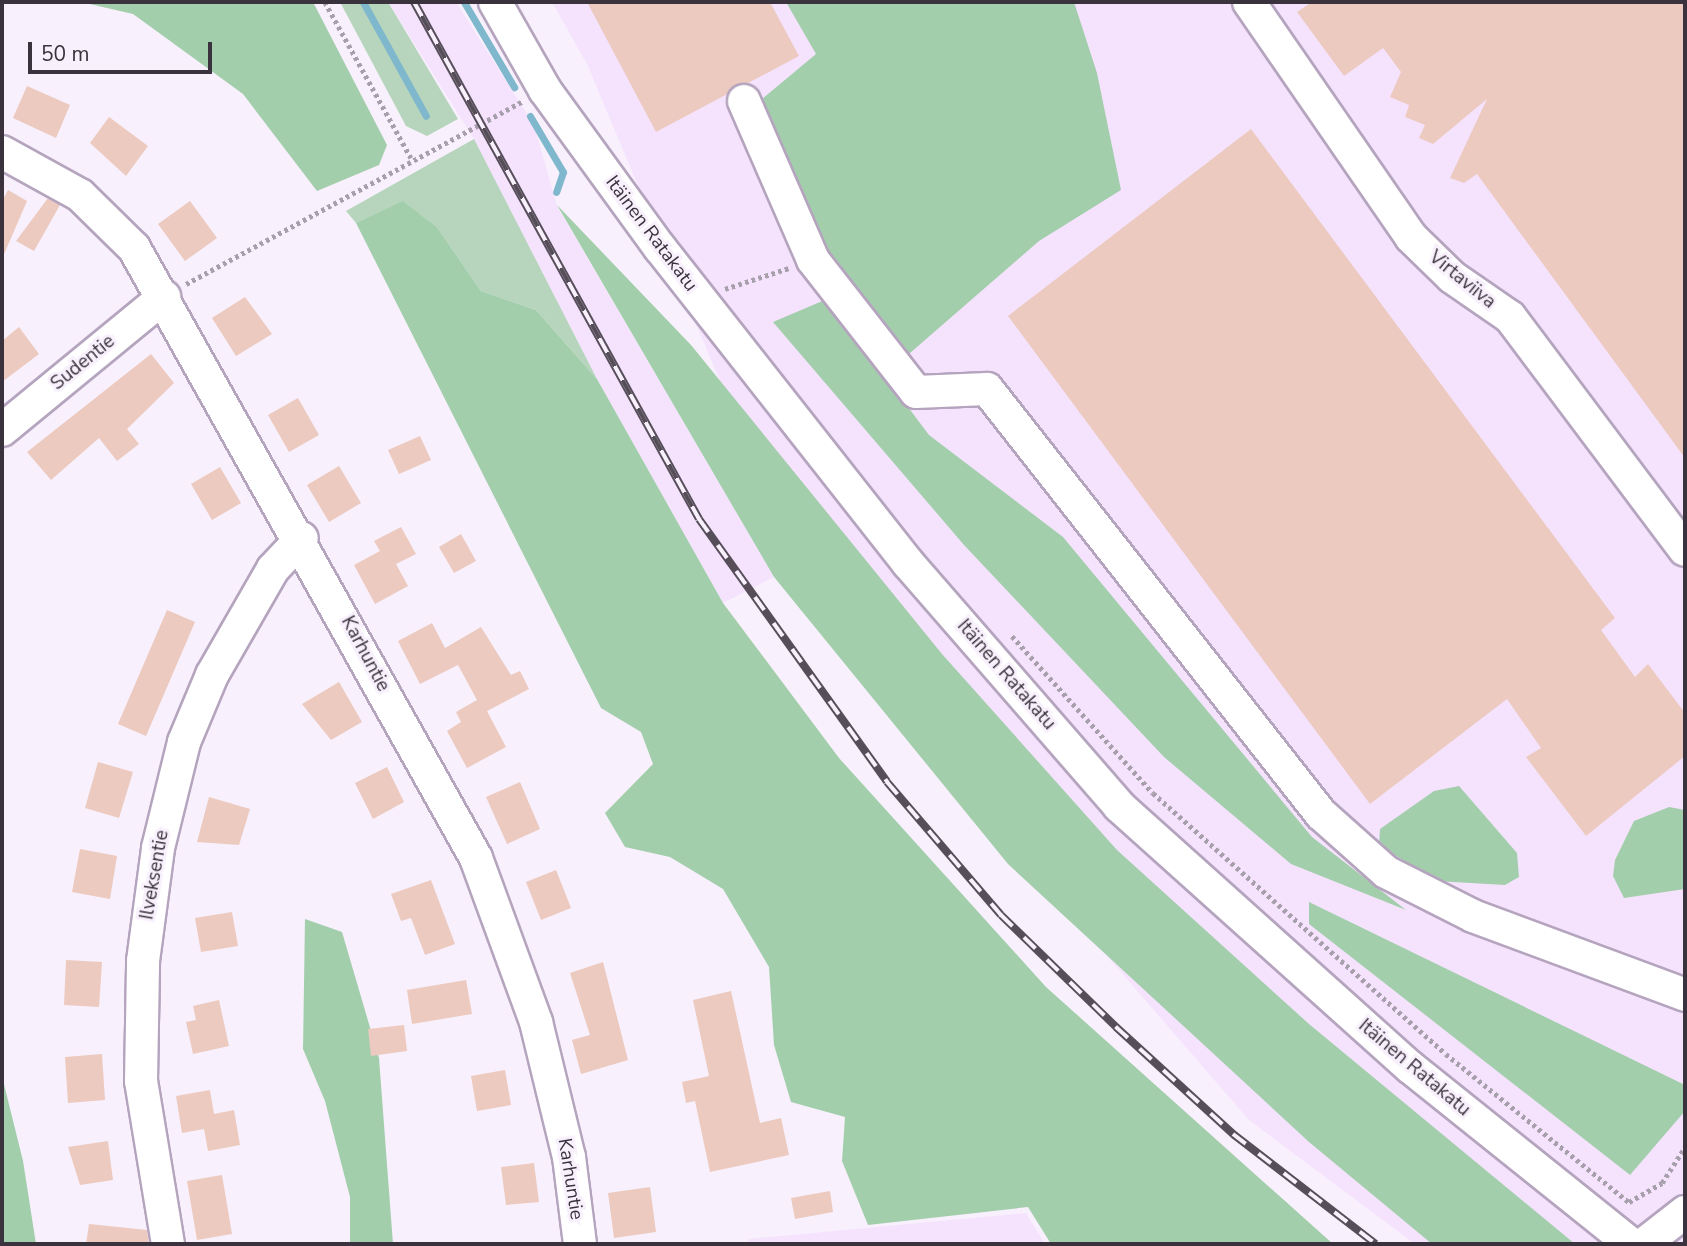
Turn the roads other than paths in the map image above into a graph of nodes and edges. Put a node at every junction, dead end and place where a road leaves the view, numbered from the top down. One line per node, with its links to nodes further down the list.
1 (495, 2): 13 (street, Itäinen Ratakatu)
2 (1249, 2): 8 (street, Virtaviiva)
3 (744, 101): 9 (street)
4 (2, 152): 5 (street, Karhuntie)
5 (164, 297): 6 (street, Sudentie); 7 (street, Karhuntie)
6 (2, 430)
7 (302, 538): 11 (street, Ilveksentie); 12 (street, Karhuntie)
8 (1685, 550)
9 (1685, 995)
10 (1685, 1212): 14 (street)
11 (168, 1244)
12 (580, 1244)
13 (1631, 1244)
14 (1644, 1244)

